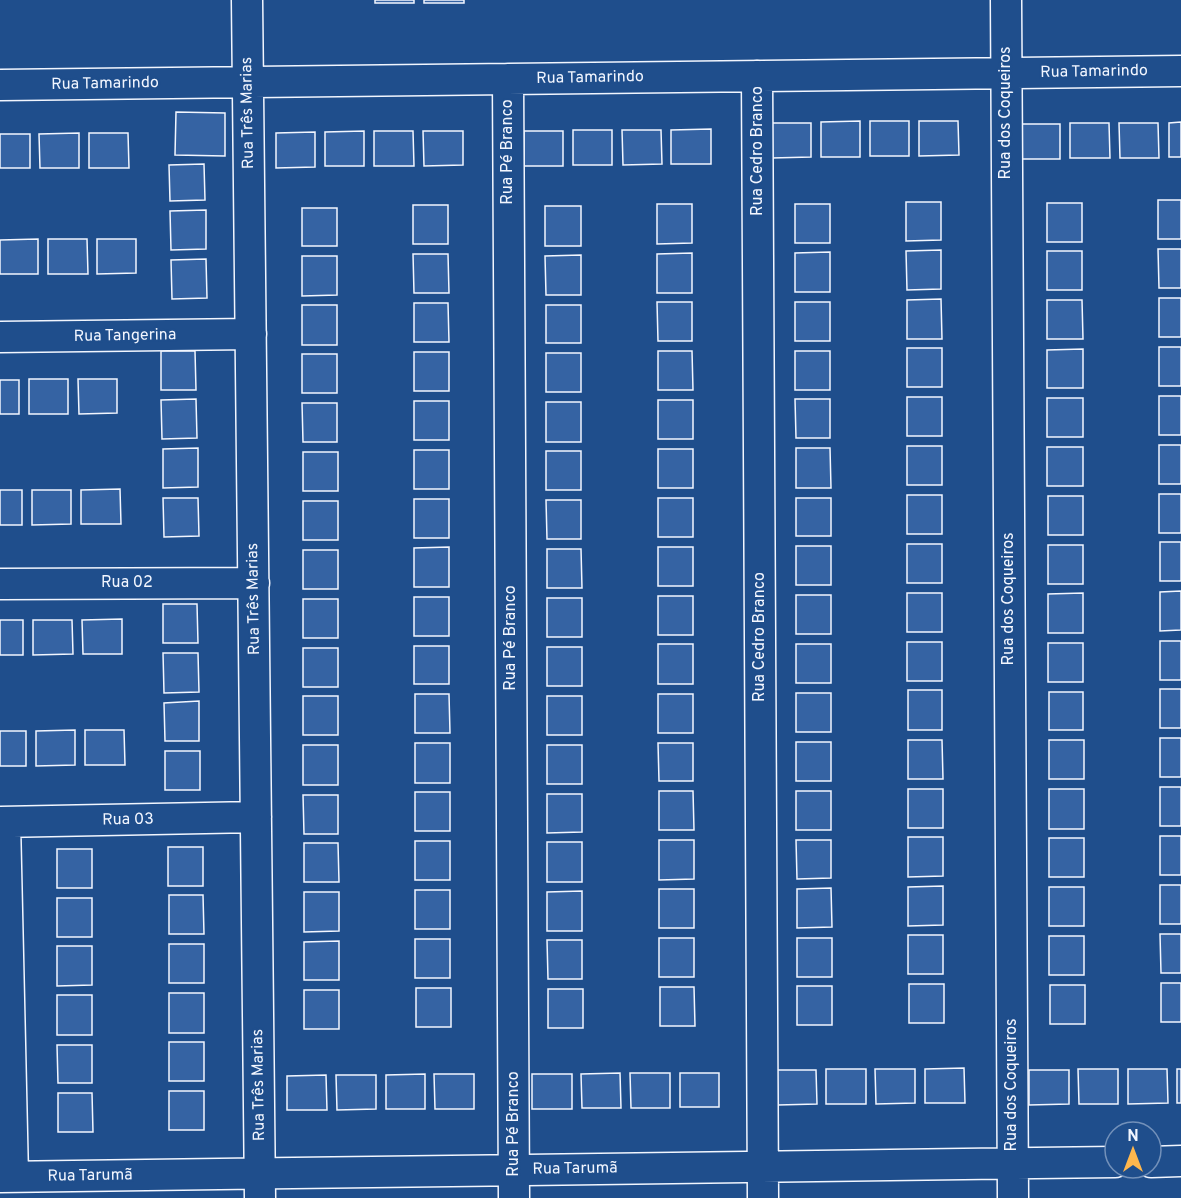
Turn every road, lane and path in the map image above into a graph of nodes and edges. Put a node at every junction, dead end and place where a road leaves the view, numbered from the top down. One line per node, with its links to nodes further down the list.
1 (247, 0): 7 (street, Rua Três Marias)
2 (1006, 0): 4 (street, Rua dos Coqueiros)
3 (1181, 71): 4 (street, Rua Tamarindo)
4 (1006, 73): 5 (street, Rua Tamarindo); 18 (street, Rua dos Coqueiros)
5 (758, 76): 6 (street, Rua Tamarindo); 19 (street, Rua Cedro Branco)
6 (508, 79): 7 (street, Rua Tamarindo); 21 (street, Rua Pé Branco)
7 (248, 82): 8 (street, Rua Tamarindo); 9 (street, Rua Três Marias)
8 (0, 85)
9 (251, 334): 10 (street, Rua Tangerina); 11 (street, Rua Três Marias)
10 (0, 337)
11 (254, 583): 12 (street, Rua 02); 13 (street, Rua Três Marias)
12 (0, 584)
13 (256, 817): 14 (street, Rua 03); 22 (street, Rua Três Marias)
14 (2, 822): 20 (street)
15 (1181, 1161): 17 (street)
16 (1103, 1162): 18 (street, Rua Tarumã)
17 (1163, 1162)
18 (1013, 1164): 19 (street, Rua Tarumã); 24 (street, Rua dos Coqueiros)
19 (763, 1167): 21 (street, Rua Tarumã); 23 (street, Rua Cedro Branco)
20 (6, 1177): 22 (street, Rua Tarumã)
21 (514, 1184): 22 (street, Rua Tarumã)
22 (260, 1186)
23 (763, 1198)
24 (1013, 1198)

